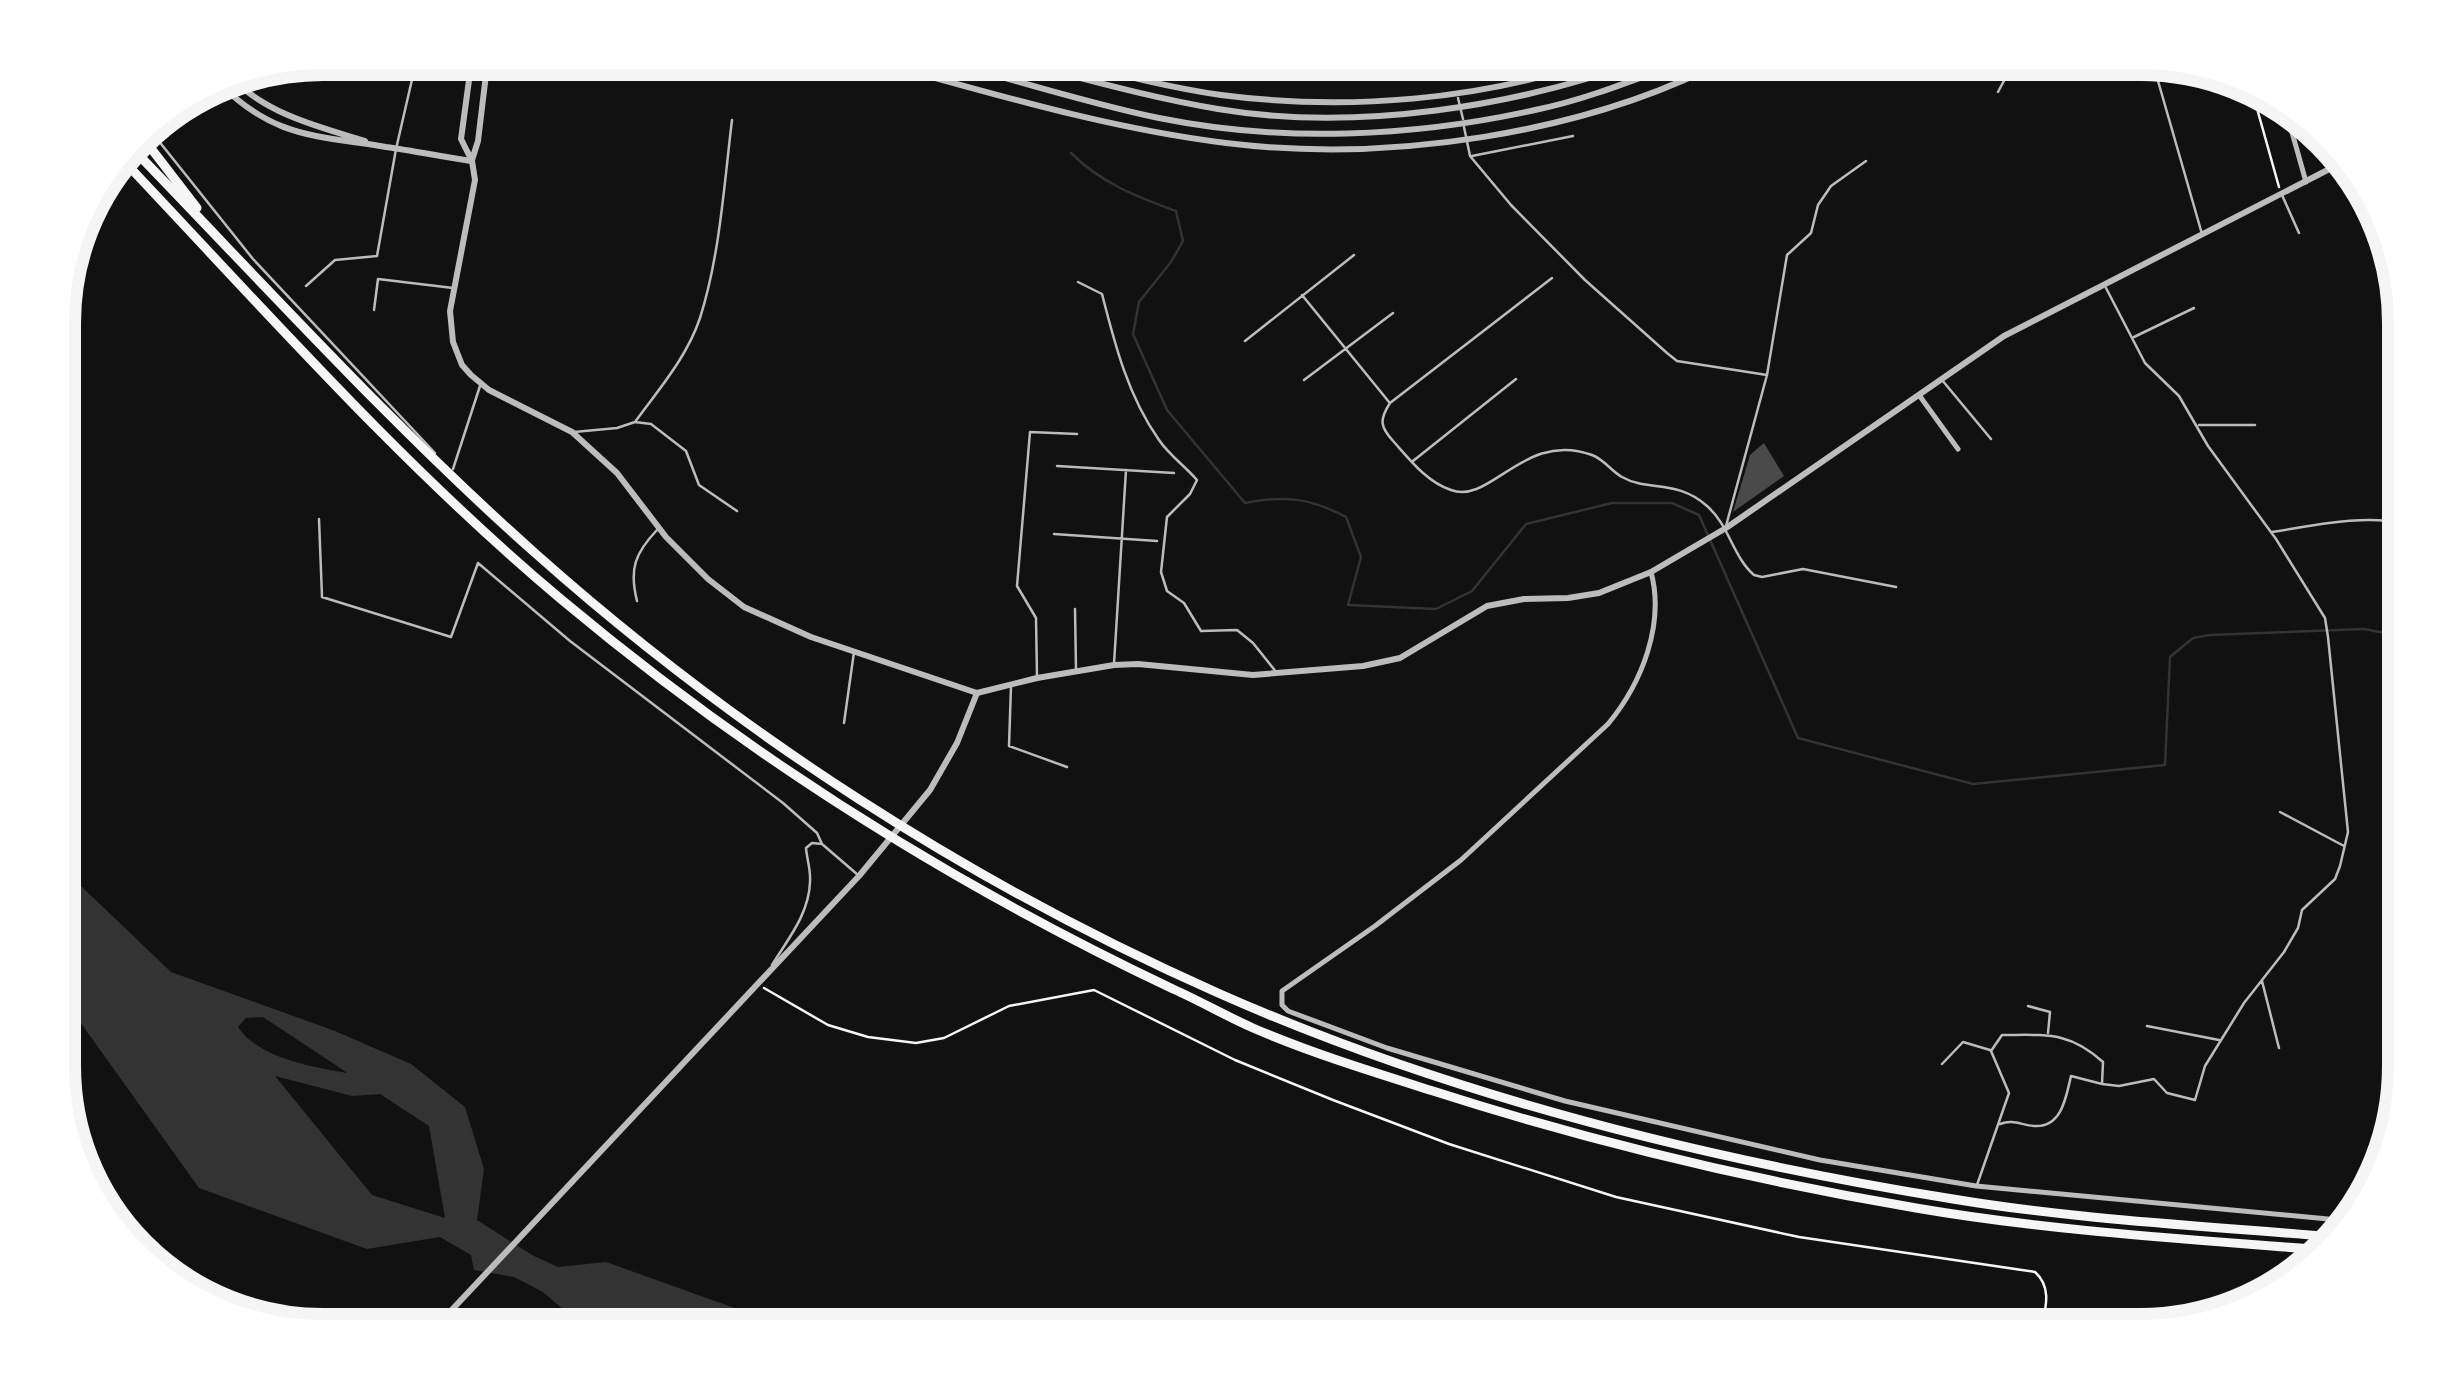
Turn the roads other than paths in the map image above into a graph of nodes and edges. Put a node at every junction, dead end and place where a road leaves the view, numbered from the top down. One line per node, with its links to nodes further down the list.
1 (1542, 75): 16 (street)
2 (1600, 75): 19 (street)
3 (1646, 75): 21 (street)
4 (1687, 75): 25 (street)
5 (2007, 75): 17 (lane)
6 (413, 76): 30 (lane)
7 (470, 76): 34 (street)
8 (486, 76): 34 (street)
9 (932, 76): 29 (street)
10 (996, 76): 23 (street)
11 (1074, 76): 19 (street)
12 (1129, 76): 16 (street)
13 (2157, 76): 40 (lane)
14 (1455, 82): 16 (lane)
15 (241, 89): 28 (street)
16 (1456, 92): 19 (lane)
17 (1998, 92)
18 (229, 93): 28 (street)
19 (1460, 108): 21 (lane)
20 (732, 120): 62 (lane)
21 (1464, 123): 23 (street); 25 (lane)
22 (2290, 125): 37 (street)
23 (1272, 132): 29 (street)
24 (1573, 136): 32 (lane)
25 (1464, 138): 29 (street); 32 (lane)
26 (156, 139): 59 (lane)
27 (149, 146): 41 (highway)
28 (386, 146): 30 (street)
29 (1270, 146)
30 (396, 148): 34 (street); 46 (lane)
31 (139, 156): 41 (highway)
32 (1470, 156): 55 (lane)
33 (1866, 161): 55 (lane)
34 (472, 162): 47 (street)
35 (130, 167): 113 (highway)
36 (2333, 168): 37 (street)
37 (2306, 182): 38 (street)
38 (2282, 194): 39 (lane); 40 (street)
39 (2299, 233)
40 (2203, 236): 45 (street)
41 (220, 238): 112 (highway)
42 (1354, 255): 48 (lane)
43 (1552, 278): 61 (lane)
44 (1078, 282): 89 (lane)
45 (2104, 284): 52 (lane); 56 (street)
46 (306, 286)
47 (455, 288): 50 (lane); 59 (street)
48 (1302, 295): 53 (lane); 54 (lane)
49 (2194, 308): 52 (lane)
50 (374, 310)
51 (1393, 313): 54 (lane)
52 (2133, 338): 63 (lane)
53 (1245, 341)
54 (1346, 349): 57 (lane); 61 (lane)
55 (1766, 374): 77 (lane)
56 (1941, 379): 60 (street); 67 (lane)
57 (1304, 380)
58 (1516, 380): 69 (lane)
59 (480, 385): 65 (street)
60 (1919, 396): 68 (street); 77 (street)
61 (1390, 403): 69 (lane)
62 (635, 422): 65 (lane); 73 (lane)
63 (2198, 424): 64 (lane); 78 (lane)
64 (2255, 426)
65 (572, 432): 76 (street)
66 (1077, 434): 90 (lane)
67 (1991, 439)
68 (1958, 450)
69 (1412, 462): 77 (lane)
70 (1058, 466): 71 (lane)
71 (1126, 470): 72 (lane); 80 (lane)
72 (1174, 473)
73 (737, 511)
74 (319, 518): 96 (lane)
75 (2387, 520): 78 (lane)
76 (658, 528): 84 (lane); 86 (street)
77 (1726, 528): 82 (street); 83 (lane)
78 (2271, 532): 97 (lane)
79 (1054, 534): 80 (lane)
80 (1122, 538): 81 (lane); 87 (lane)
81 (1157, 540)
82 (1651, 572): 89 (street); 110 (street)
83 (1896, 587)
84 (637, 600)
85 (1075, 609): 88 (lane)
86 (854, 651): 92 (street); 93 (lane)
87 (1114, 666): 88 (street); 89 (street)
88 (1076, 671): 90 (street)
89 (1278, 674)
90 (1036, 678): 91 (street)
91 (1011, 684): 92 (street); 94 (lane)
92 (977, 692): 98 (street)
93 (844, 724)
94 (1067, 767)
95 (2280, 812): 97 (lane)
96 (822, 844): 98 (lane); 100 (lane)
97 (2345, 847): 99 (lane)
98 (859, 876): 114 (street)
99 (2262, 980): 104 (lane); 105 (lane)
100 (759, 985)
101 (2028, 1006): 103 (lane)
102 (2147, 1026): 104 (lane)
103 (2048, 1034): 106 (lane); 108 (lane)
104 (2220, 1040): 108 (lane)
105 (2279, 1048)
106 (1991, 1051): 107 (lane); 109 (lane)
107 (1942, 1064)
108 (2102, 1084): 109 (lane)
109 (1999, 1125): 110 (lane)
110 (1976, 1186): 111 (street)
111 (2335, 1220)
112 (2321, 1236)
113 (2308, 1249)
114 (449, 1314)

